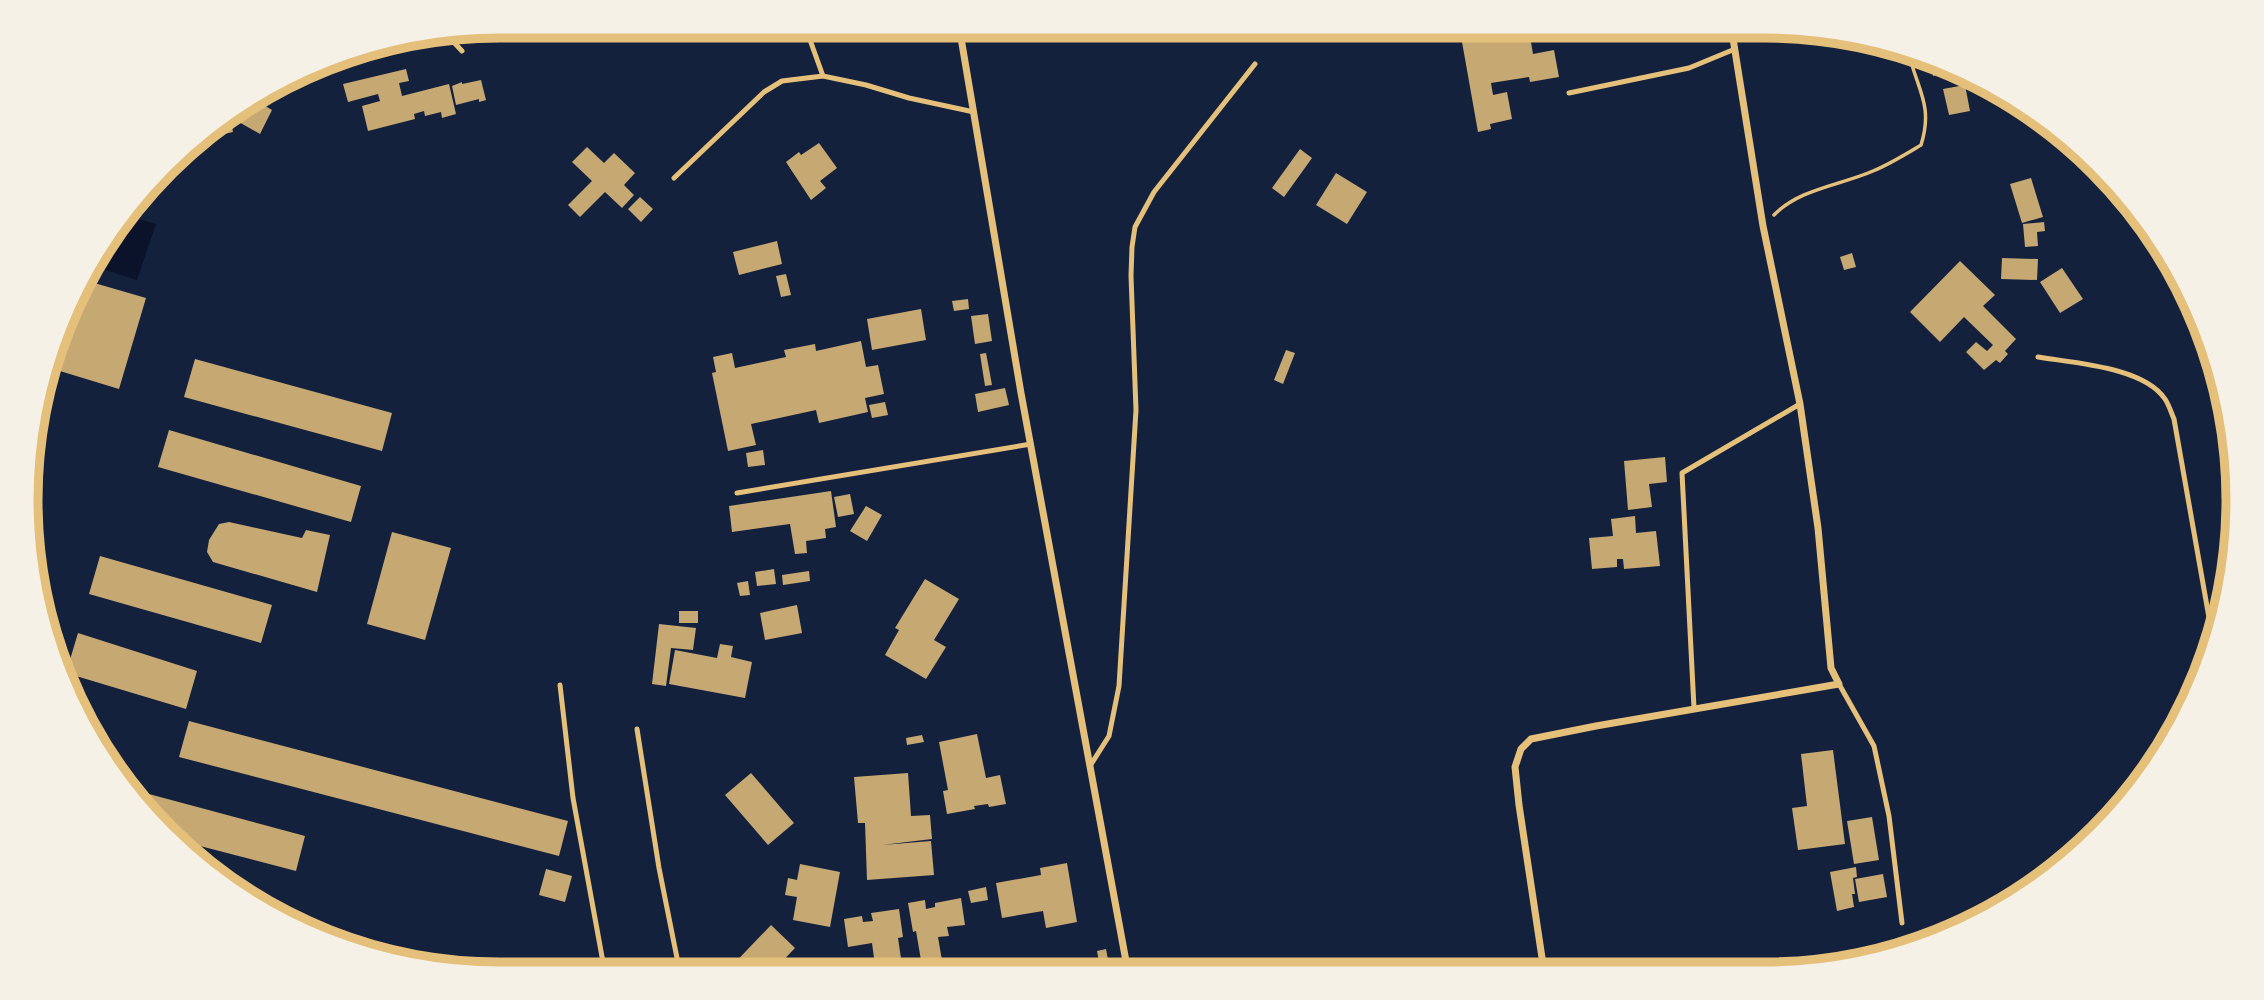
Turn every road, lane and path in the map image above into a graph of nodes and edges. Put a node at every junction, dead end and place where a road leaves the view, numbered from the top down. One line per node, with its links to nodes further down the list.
1 (809, 38): 9 (lane)
2 (961, 38): 11 (street)
3 (1733, 38): 5 (street)
4 (452, 41): 6 (lane)
5 (1735, 49): 10 (lane); 13 (street)
6 (462, 51)
7 (1912, 63): 13 (path)
8 (1255, 64): 23 (lane)
9 (823, 76): 11 (lane); 12 (lane)
10 (1569, 93)
11 (974, 112): 16 (street)
12 (674, 178)
13 (1762, 226): 15 (street)
14 (2038, 357): 18 (lane)
15 (1800, 404): 19 (street); 21 (lane)
16 (1031, 444): 17 (lane); 23 (street)
17 (737, 493)
18 (2210, 620)
19 (1839, 684): 21 (street); 24 (lane)
20 (560, 685): 25 (lane)
21 (1694, 708): 28 (street)
22 (637, 729): 26 (lane)
23 (1090, 766): 27 (street)
24 (1902, 923)
25 (603, 962)
26 (678, 962)
27 (1126, 962)
28 (1543, 962)

